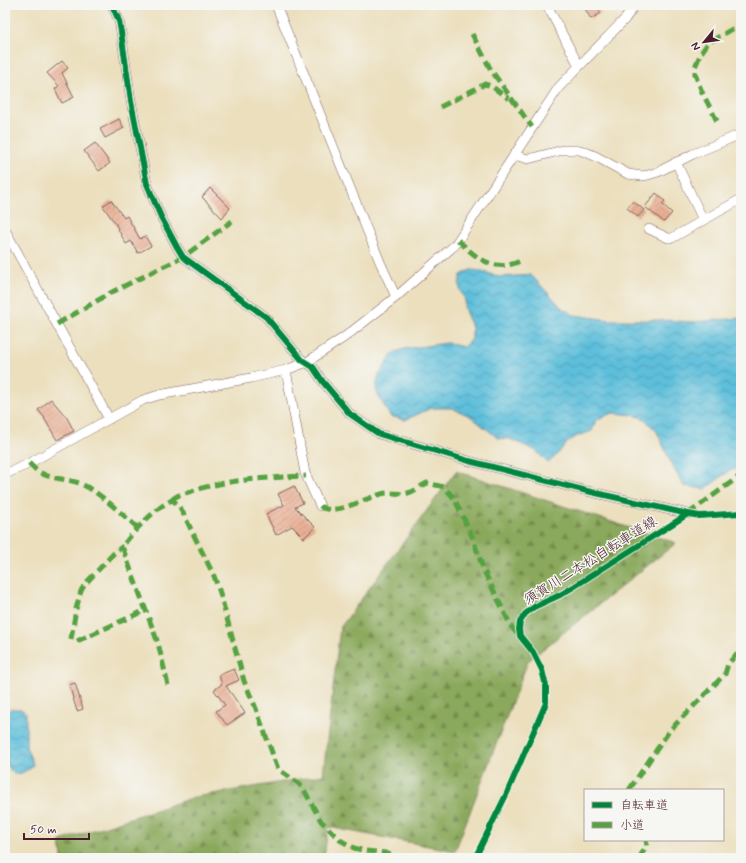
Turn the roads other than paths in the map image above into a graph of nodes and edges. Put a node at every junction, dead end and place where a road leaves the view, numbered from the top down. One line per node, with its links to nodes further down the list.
1 (112, 5): 14 (street)
2 (276, 5): 13 (street)
3 (547, 5): 5 (street)
4 (635, 5): 5 (street)
5 (579, 66): 7 (street)
6 (741, 134): 8 (street)
7 (514, 155): 8 (street); 13 (street)
8 (676, 162): 10 (street)
9 (741, 199): 10 (street)
10 (703, 220): 11 (street)
11 (649, 229)
12 (5, 230): 16 (street)
13 (396, 297): 14 (street)
14 (307, 362): 15 (street); 19 (street)
15 (286, 370): 16 (street); 18 (street)
16 (109, 419): 17 (street)
17 (5, 474)
18 (320, 506)
19 (688, 514)

